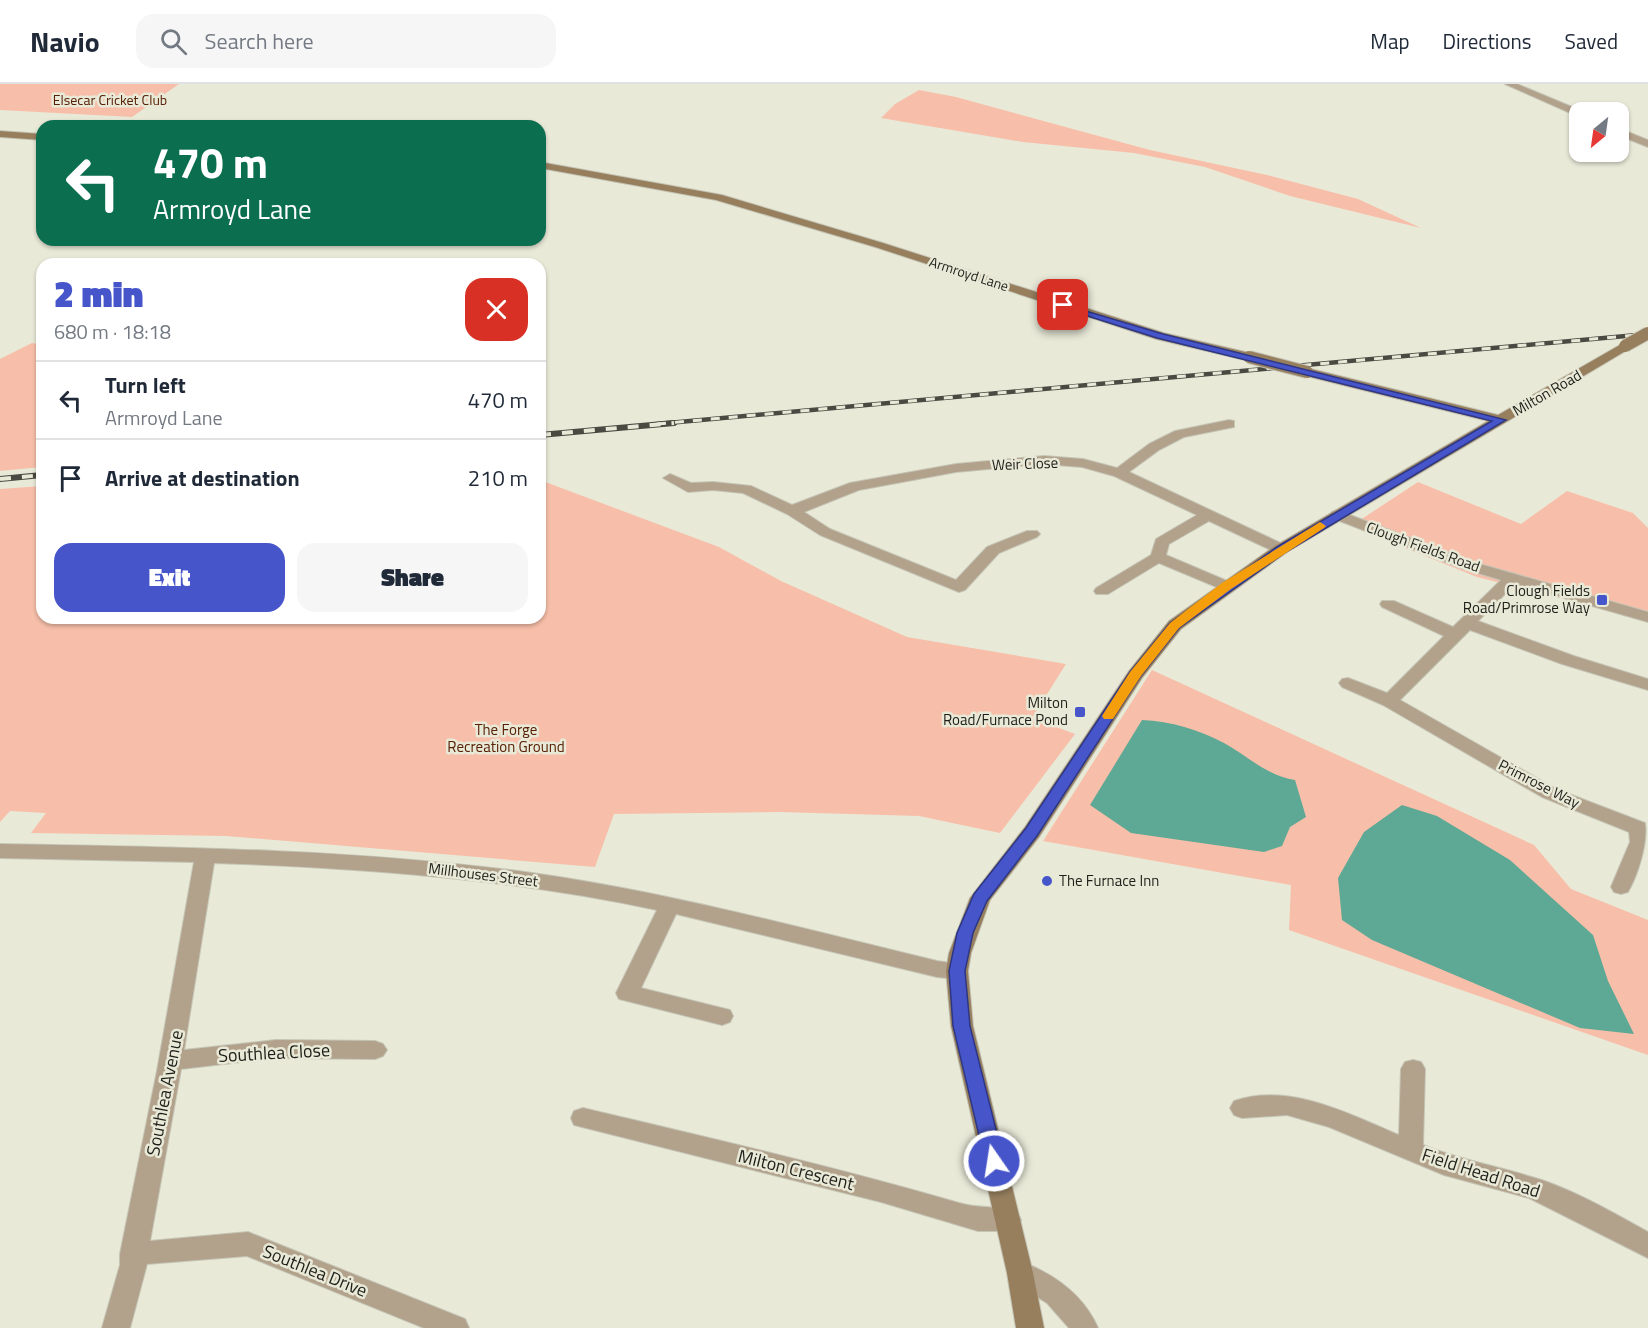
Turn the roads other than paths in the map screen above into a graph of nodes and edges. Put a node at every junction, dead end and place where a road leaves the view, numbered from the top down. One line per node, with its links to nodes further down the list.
1 (1509, 84): 2 (street)
2 (1569, 109)
3 (0, 134): 5 (street)
4 (1629, 136): 6 (street)
5 (36, 137)
6 (1648, 144)
7 (546, 166): 9 (street, Armroyd Lane, bridge)
8 (1648, 333): 9 (street, Milton Road, bridge)
9 (1501, 420): 14 (street, Milton Road)
10 (1229, 424): 11 (street)
11 (1119, 473): 13 (street, Weir Close); 15 (street, Weir Close)
12 (670, 478): 13 (street)
13 (792, 511): 16 (street)
14 (1337, 515): 17 (street, Milton Road); 19 (street, Clough Fields Road)
15 (1208, 516): 17 (street, Weir Close); 18 (street)
16 (1032, 534)
17 (1281, 549): 20 (street, Milton Road)
18 (1158, 557): 20 (street); 21 (street)
19 (1511, 579): 23 (street, Clough Fields Road); 24 (street)
20 (1226, 586): 33 (street, Milton Road)
21 (1102, 591)
22 (1388, 604): 25 (street)
23 (1648, 617)
24 (1468, 623): 25 (street); 27 (street)
25 (1454, 634): 28 (street)
26 (1348, 682): 28 (street, Primrose Way)
27 (1648, 685)
28 (1389, 701): 31 (street, Primrose Way)
29 (0, 851): 30 (street, Millhouses Street)
30 (205, 856): 32 (street, Millhouses Street); 36 (street, Southlea Avenue)
31 (1621, 887)
32 (670, 905): 33 (street, Millhouses Street); 34 (street)
33 (957, 971): 41 (street, Milton Road)
34 (722, 1016)
35 (375, 1050): 36 (street, Southlea Close)
36 (173, 1061): 43 (street, Southlea Avenue)
37 (1413, 1069): 40 (street, Field Head Road)
38 (1242, 1108): 40 (street, Field Head Road)
39 (583, 1118): 41 (street, Milton Crescent)
40 (1411, 1150): 42 (street, Field Head Road)
41 (1008, 1220): 44 (street, Milton Road)
42 (1648, 1246)
43 (133, 1254): 45 (street, Southlea Avenue); 46 (street, Southlea Drive)
44 (1020, 1273): 47 (street, Milton Road); 48 (street)
45 (116, 1328)
46 (455, 1328)
47 (1030, 1328)
48 (1084, 1328)

